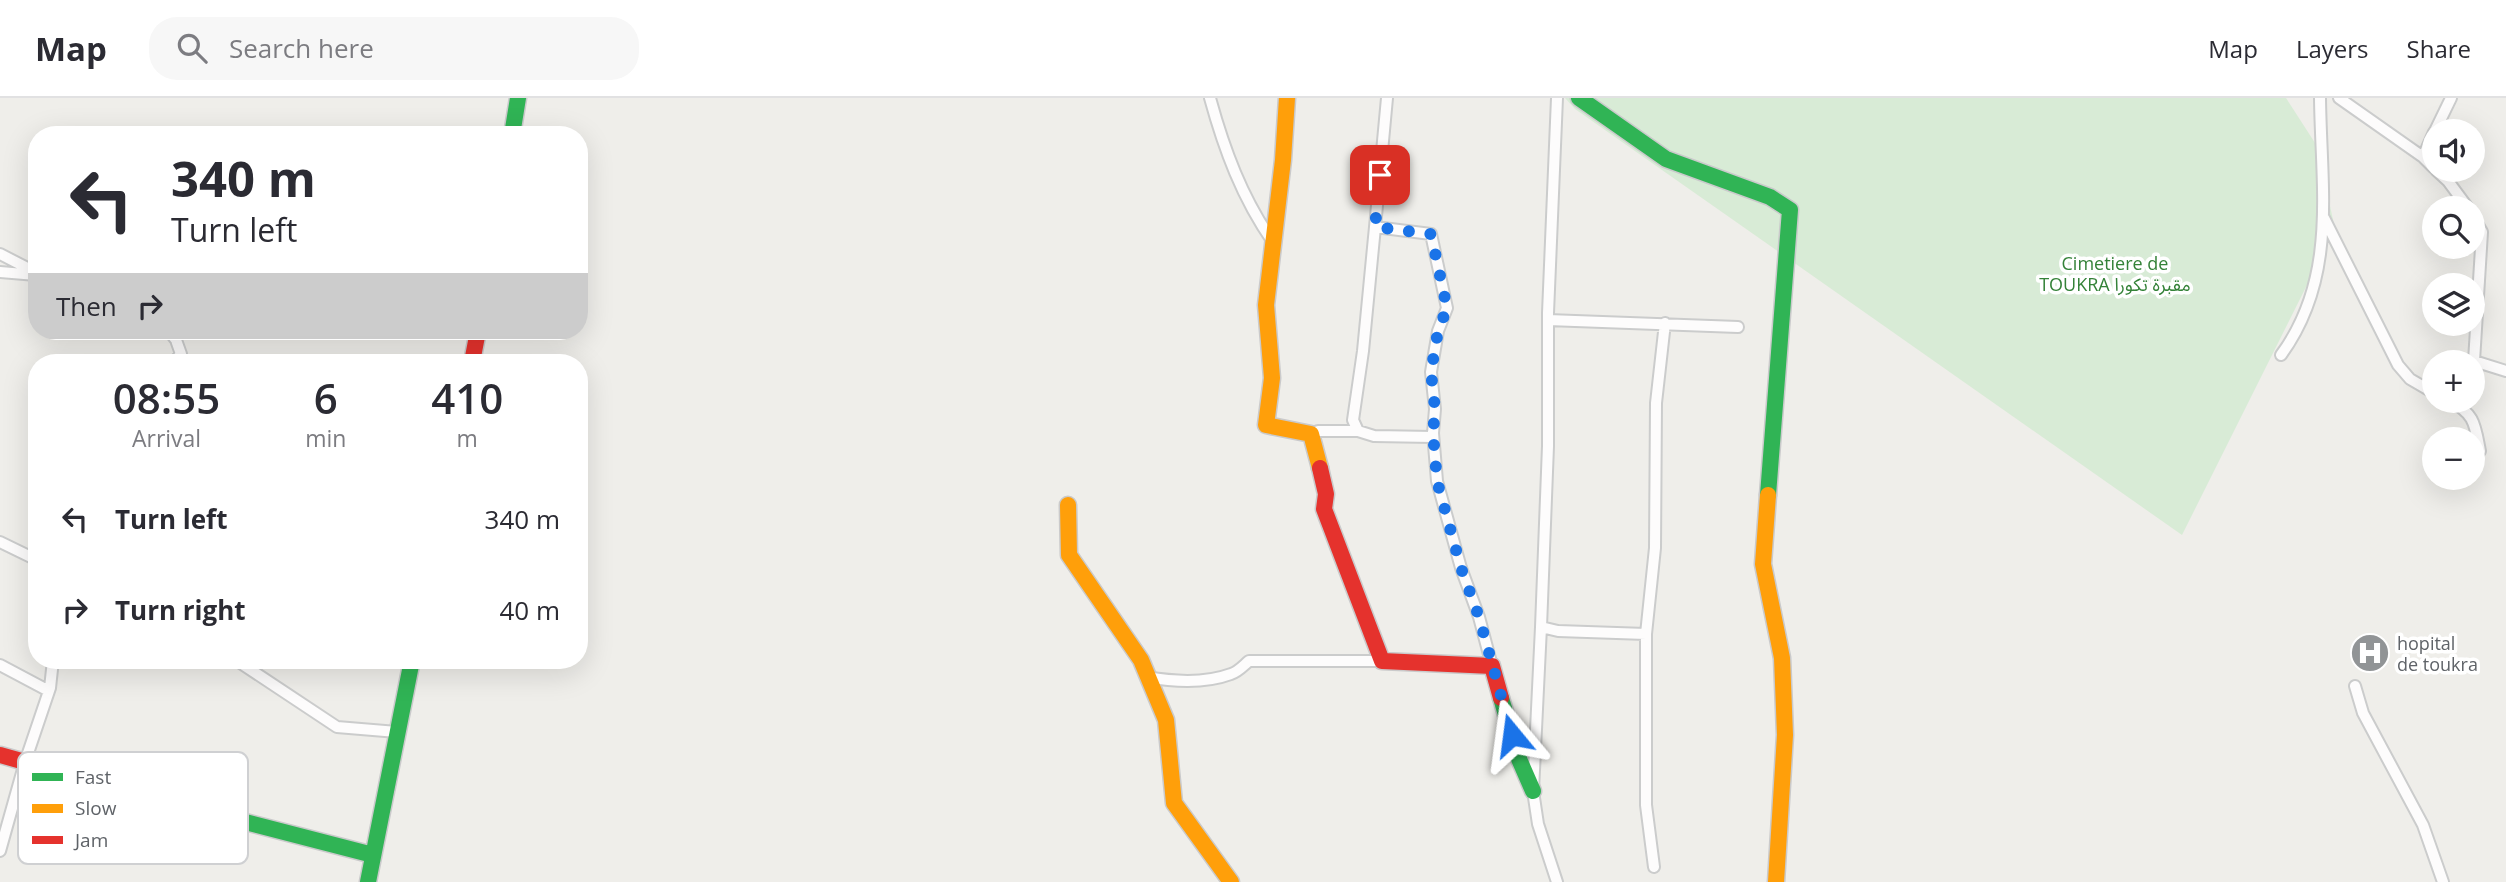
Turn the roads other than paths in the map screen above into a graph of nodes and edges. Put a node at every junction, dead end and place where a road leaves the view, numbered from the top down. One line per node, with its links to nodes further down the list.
1 (518, 98): 11 (main road)
2 (1210, 98): 15 (street)
3 (1287, 98): 15 (main road)
4 (1387, 98): 14 (street)
5 (1557, 98): 21 (street)
6 (1579, 98): 57 (main road)
7 (2320, 98): 13 (street)
8 (2339, 98): 12 (street)
9 (2451, 98): 10 (street)
10 (2441, 119)
11 (513, 126)
12 (2422, 156)
13 (2324, 217): 24 (street); 26 (street)
14 (1375, 227): 27 (street); 29 (street)
15 (1273, 242): 28 (main road)
16 (0, 254): 18 (street)
17 (2480, 259): 25 (street)
18 (28, 269)
19 (0, 272): 20 (street)
20 (28, 274)
21 (1548, 320): 22 (street); 33 (street)
22 (1665, 323): 23 (street); 34 (street)
23 (1738, 327)
24 (2280, 355)
25 (2506, 371)
26 (2422, 386)
27 (1358, 431): 28 (street); 29 (street)
28 (1311, 434): 35 (main road)
29 (1433, 437): 37 (street)
30 (1068, 505): 41 (main road)
31 (0, 542): 32 (street)
32 (28, 556)
33 (1541, 627): 34 (street); 49 (street)
34 (1646, 634): 53 (street)
35 (1382, 661): 37 (main road); 41 (street)
36 (0, 665): 43 (street)
37 (1492, 666): 49 (main road)
38 (52, 669): 43 (street)
39 (250, 669): 44 (street)
40 (410, 669): 44 (main road)
41 (1147, 677): 55 (main road)
42 (2355, 686): 58 (street)
43 (49, 691): 45 (street)
44 (397, 732): 52 (main road)
45 (28, 752)
46 (0, 755): 47 (main road)
47 (18, 760)
48 (18, 787): 51 (street)
49 (1533, 791): 56 (street)
50 (248, 823): 52 (main road)
51 (0, 850)
52 (373, 855): 54 (main road)
53 (1654, 867)
54 (368, 882)
55 (1231, 882)
56 (1557, 882)
57 (1776, 882)
58 (2443, 882)

